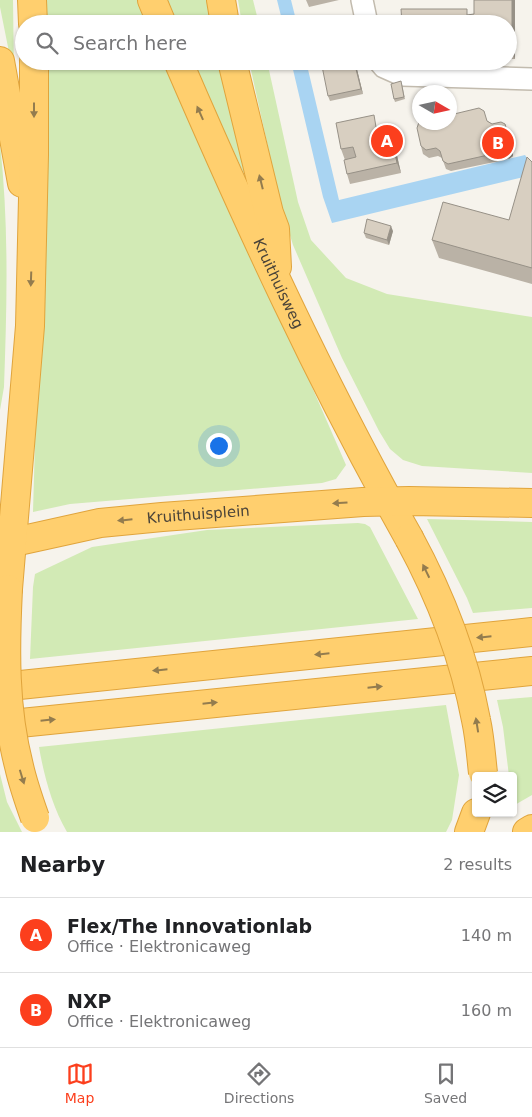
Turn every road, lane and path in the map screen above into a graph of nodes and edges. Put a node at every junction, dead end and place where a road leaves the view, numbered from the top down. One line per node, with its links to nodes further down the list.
1 (32, 0): 5 (highway)
2 (152, 0): 6 (highway)
3 (221, 0): 7 (highway)
4 (362, 0): 8 (street)
5 (33, 15)
6 (158, 15)
7 (224, 15)
8 (366, 15)
9 (0, 61): 15 (highway)
10 (34, 70): 15 (highway, one-way to 15)
11 (182, 70): 16 (highway, Kruithuisweg, one-way to 11)
12 (234, 70): 16 (highway, one-way to 12)
13 (391, 70): 14 (street)
14 (532, 79)
15 (33, 231): 17 (highway, one-way to 17)
16 (278, 282): 19 (highway, Kruithuisweg)
17 (24, 405): 18 (highway); 21 (highway)
18 (0, 466)
19 (388, 502): 20 (highway, Kruithuisplein); 21 (highway, Kruithuisplein, one-way to 21); 26 (highway, one-way to 19, bridge)
20 (532, 503)
21 (6, 543): 28 (highway, one-way to 28, bridge)
22 (532, 632): 24 (highway, one-way to 24)
23 (532, 671): 25 (highway, one-way to 23)
24 (0, 687)
25 (0, 725)
26 (483, 772)
27 (475, 817): 30 (highway)
28 (37, 825)
29 (532, 828): 31 (highway)
30 (469, 832)
31 (527, 832)

